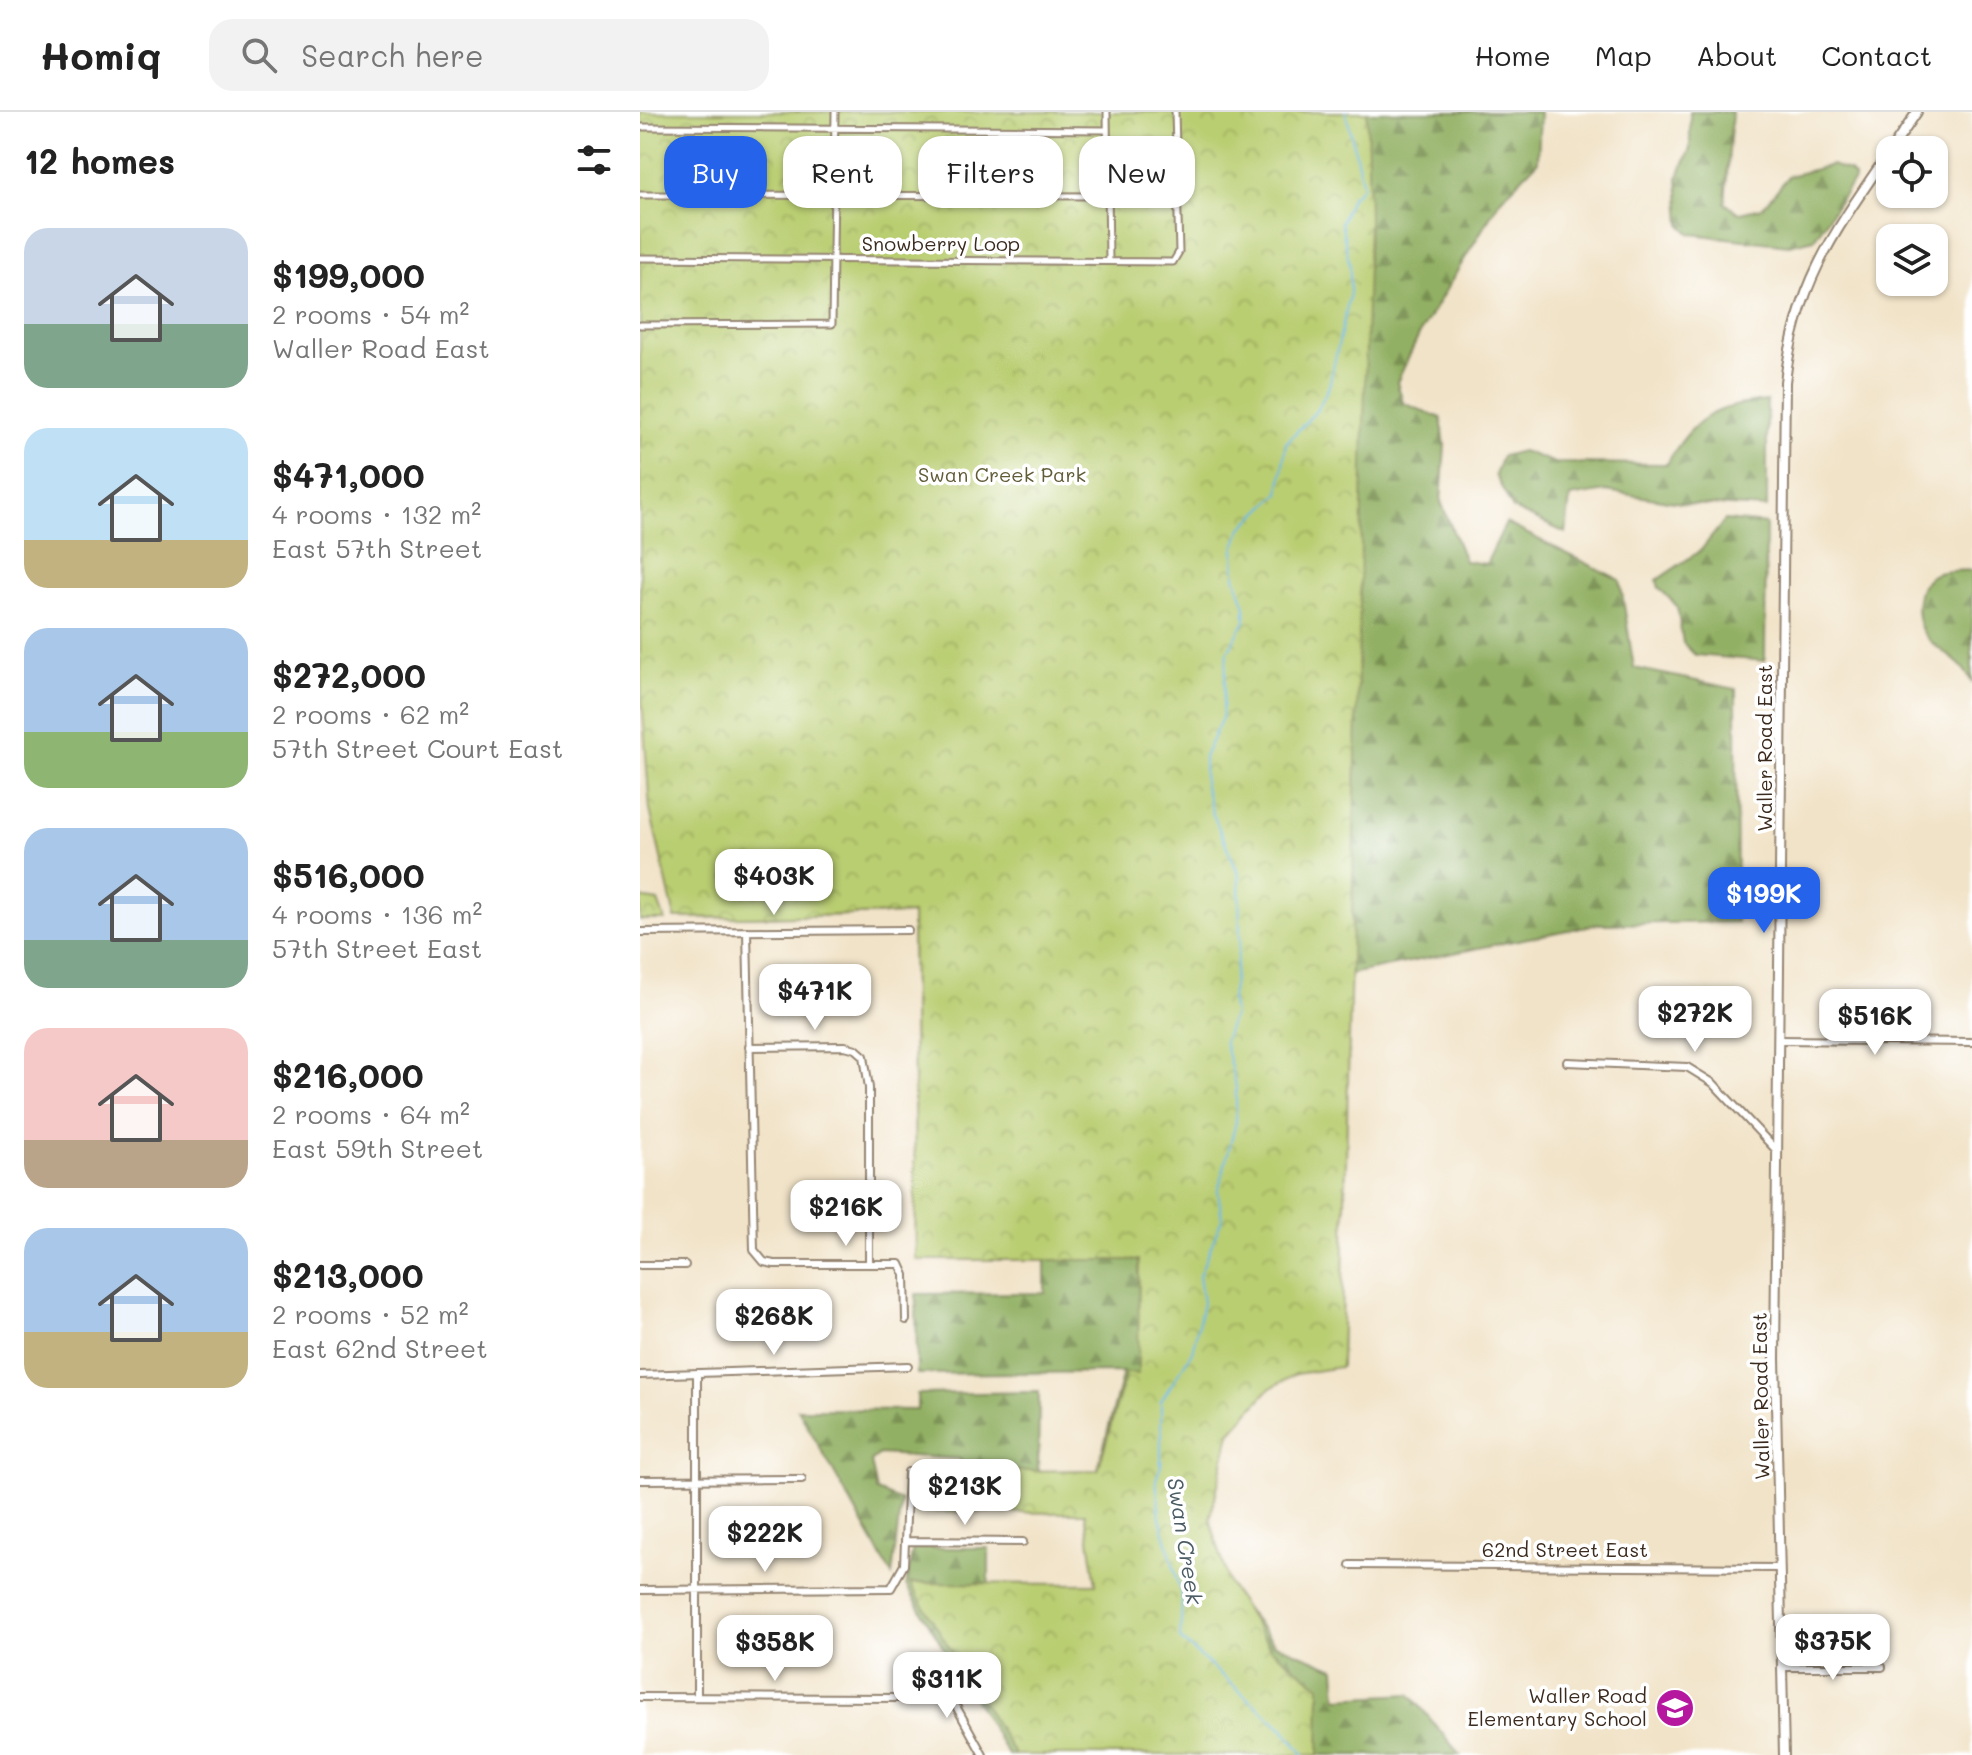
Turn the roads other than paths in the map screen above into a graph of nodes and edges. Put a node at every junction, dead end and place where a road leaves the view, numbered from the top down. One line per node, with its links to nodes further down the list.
1 (835, 112): 6 (street)
2 (1107, 112): 7 (street)
3 (1175, 112): 20 (street, Snowberry Loop)
4 (1917, 112): 10 (street, Waller Road East)
5 (640, 127): 6 (street)
6 (835, 128): 7 (street); 8 (street)
7 (1107, 130): 9 (street)
8 (835, 136)
9 (1107, 136)
10 (1900, 136)
11 (1876, 171): 25 (street, Waller Road East)
12 (640, 195): 13 (street)
13 (783, 195)
14 (902, 195): 15 (street)
15 (1079, 196)
16 (834, 208): 19 (street)
17 (1108, 208): 20 (street)
18 (640, 258): 19 (street)
19 (833, 259): 20 (street, Snowberry Loop); 21 (street, Snowberry Loop)
20 (1109, 261)
21 (640, 325)
22 (908, 930): 23 (street)
23 (747, 931): 24 (street); 27 (street)
24 (640, 932)
25 (1779, 1040): 26 (street); 29 (street, Waller Road East)
26 (1972, 1042)
27 (749, 1047): 30 (street); 30 (street)
28 (1567, 1062): 29 (street)
29 (1777, 1151): 44 (street, Waller Road East)
30 (869, 1263): 33 (street)
31 (640, 1265): 32 (street)
32 (685, 1265)
33 (906, 1320)
34 (908, 1366): 36 (street)
35 (640, 1375): 36 (street)
36 (697, 1375): 40 (street)
37 (908, 1472): 41 (street)
38 (802, 1479): 40 (street)
39 (640, 1480): 40 (street)
40 (697, 1480): 46 (street)
41 (907, 1541): 42 (street); 46 (street)
42 (1023, 1542)
43 (1350, 1565): 44 (street, 62nd Street East)
44 (1780, 1568): 47 (street, Waller Road East)
45 (640, 1590): 46 (street)
46 (697, 1590): 51 (street)
47 (1783, 1667): 48 (street); 54 (street, Waller Road East)
48 (1882, 1667)
49 (936, 1670): 53 (street)
50 (640, 1697): 51 (street)
51 (697, 1697): 52 (street)
52 (910, 1698)
53 (983, 1755)
54 (1784, 1755)

